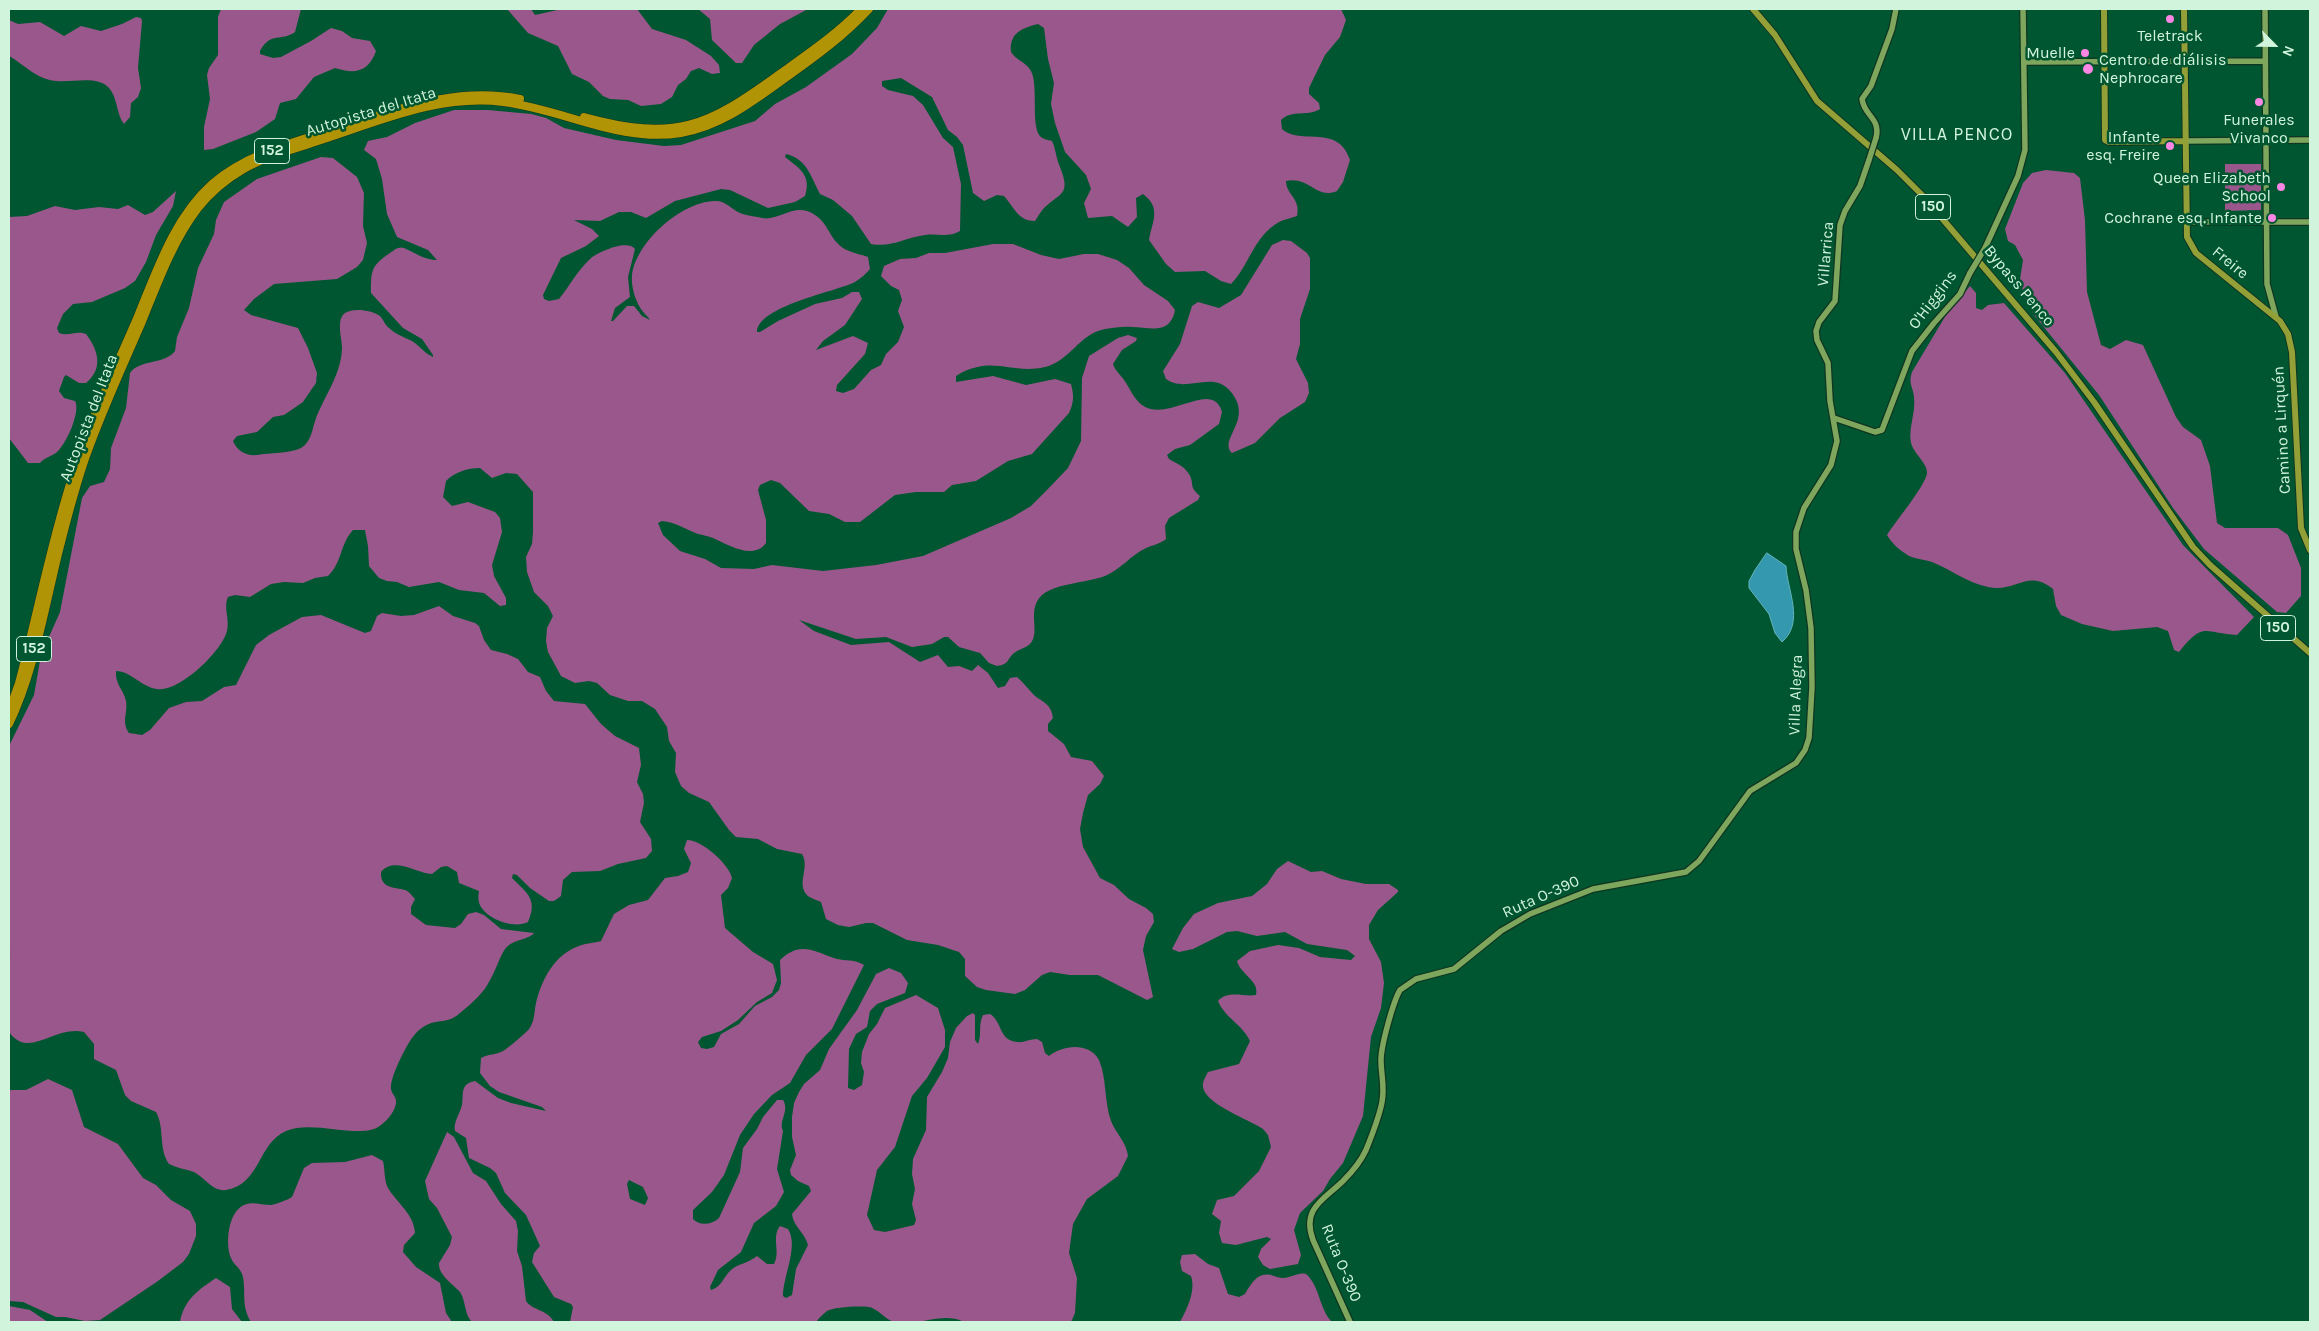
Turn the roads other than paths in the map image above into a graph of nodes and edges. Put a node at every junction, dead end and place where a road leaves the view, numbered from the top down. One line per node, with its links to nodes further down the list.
1 (861, 9): 26 (highway, Autopista del Itata / 152)
2 (869, 9): 27 (highway, Autopista del Itata / 152)
3 (1753, 9): 23 (main road, Bypass Penco / 150)
4 (1896, 9): 20 (street, Villarrica, bridge)
5 (2023, 9): 11 (street, O'Higgins)
6 (2104, 9): 12 (main road)
7 (2184, 9): 9 (main road, Freire)
8 (2265, 9): 10 (street)
9 (2184, 61): 10 (street); 12 (street); 15 (main road, Freire)
10 (2265, 61): 13 (street)
11 (2024, 62): 12 (street); 20 (street, O'Higgins, bridge)
12 (2104, 62): 15 (main road)
13 (2266, 140): 14 (street); 15 (street); 17 (street)
14 (2310, 140)
15 (2185, 141): 16 (main road, Freire)
16 (2186, 222): 17 (street); 19 (main road, Freire)
17 (2266, 222): 18 (street); 19 (street)
18 (2310, 222)
19 (2276, 317): 21 (main road, Camino a Lirquén)
20 (1834, 418): 22 (street, Villarrica)
21 (2309, 547)
22 (1806, 590): 28 (street, Villa Alegra)
23 (2246, 597): 24 (main road, Bypass Penco / 150); 25 (main road, Bypass Penco / 150)
24 (2310, 653)
25 (2310, 657)
26 (9, 711)
27 (9, 724)
28 (1766, 780): 29 (street, Ruta O-390)
29 (1350, 1322)

